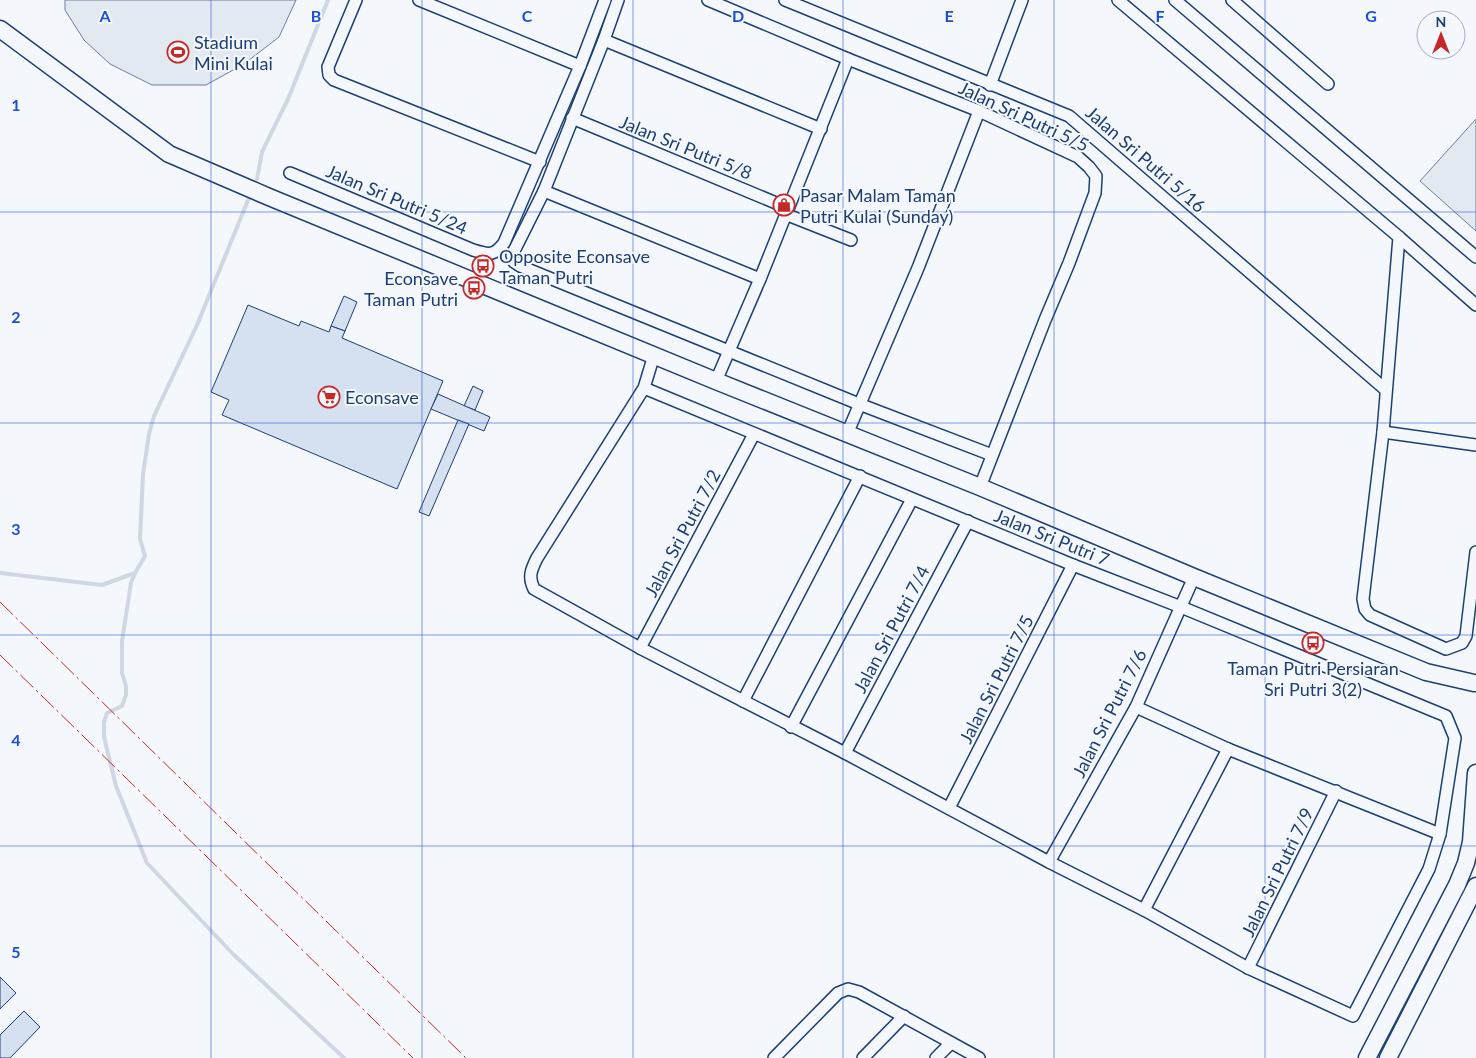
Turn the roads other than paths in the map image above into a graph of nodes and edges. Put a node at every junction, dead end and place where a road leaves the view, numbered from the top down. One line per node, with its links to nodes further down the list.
1 (356, 0): 20 (street)
2 (419, 0): 14 (street)
3 (605, 0): 14 (street)
4 (618, 0): 12 (street)
5 (708, 0): 13 (street, Jalan Sri Putri 5/5)
6 (785, 0): 15 (street, Jalan Sri Putri 5/16)
7 (1022, 0): 15 (street)
8 (1118, 0): 24 (street)
9 (1175, 0): 26 (street)
10 (1232, 0): 16 (street)
11 (0, 29): 30 (street)
12 (604, 40): 18 (street); 19 (street)
13 (848, 59): 17 (street, Jalan Sri Putri 5/5); 19 (street)
14 (580, 66): 20 (street)
15 (990, 84): 33 (street, Jalan Sri Putri 5/16)
16 (1328, 84)
17 (980, 111): 34 (street); 39 (street, Jalan Sri Putri 5/5)
18 (572, 118): 22 (street); 23 (street, Jalan Sri Putri 5/8)
19 (821, 129): 23 (street)
20 (540, 162): 21 (street, Jalan Sri Putri 5/24)
21 (290, 174)
22 (544, 191): 27 (street); 29 (street)
23 (786, 211): 25 (street, Jalan Sri Putri 5/8); 27 (street)
24 (1399, 237): 28 (street); 33 (street)
25 (851, 240)
26 (1476, 257)
27 (760, 279): 29 (street)
28 (1476, 304)
29 (728, 351): 31 (street); 34 (street)
30 (654, 355): 31 (street); 32 (street)
31 (716, 381): 37 (street)
32 (644, 388): 36 (street, Jalan Sri Putri 7); 48 (street)
33 (1386, 390): 35 (street)
34 (860, 404): 37 (street); 39 (street)
35 (1383, 432): 38 (street); 44 (street)
36 (754, 434): 40 (street, Jalan Sri Putri 7); 48 (street, Jalan Sri Putri 7/2)
37 (847, 434): 41 (street)
38 (1476, 445)
39 (992, 455): 41 (street, Jalan Sri Putri 5/5)
40 (860, 476): 42 (street, Jalan Sri Putri 7); 50 (street)
41 (980, 487): 46 (street)
42 (912, 498): 43 (street, Jalan Sri Putri 7); 52 (street)
43 (968, 521): 45 (street, Jalan Sri Putri 7); 54 (street, Jalan Sri Putri 7/4)
44 (1476, 552)
45 (1073, 565): 47 (street, Jalan Sri Putri 7); 57 (street, Jalan Sri Putri 7/5)
46 (1194, 577): 47 (street, Jalan Sri Putri 7/6); 49 (street)
47 (1181, 607): 51 (street, Jalan Sri Putri 7/6); 58 (street, Jalan Sri Putri 7)
48 (640, 648): 50 (street)
49 (1475, 685)
50 (743, 701): 52 (street)
51 (1136, 706): 53 (street); 59 (street, Jalan Sri Putri 7/6)
52 (791, 727): 54 (street)
53 (1228, 750): 56 (street); 61 (street)
54 (845, 754): 57 (street)
55 (1476, 773): 69 (street)
56 (1336, 791): 58 (street); 62 (street, Jalan Sri Putri 7/9)
57 (949, 808): 59 (street)
58 (1440, 834): 62 (street)
59 (1049, 862): 61 (street)
60 (1476, 886): 70 (street)
61 (1144, 910): 62 (street)
62 (1248, 968)
63 (904, 1016): 64 (street); 65 (street); 66 (street)
64 (951, 1042): 67 (street); 68 (street)
65 (774, 1058)
66 (863, 1058)
67 (936, 1058)
68 (979, 1058)
69 (1367, 1058)
70 (1388, 1058)

